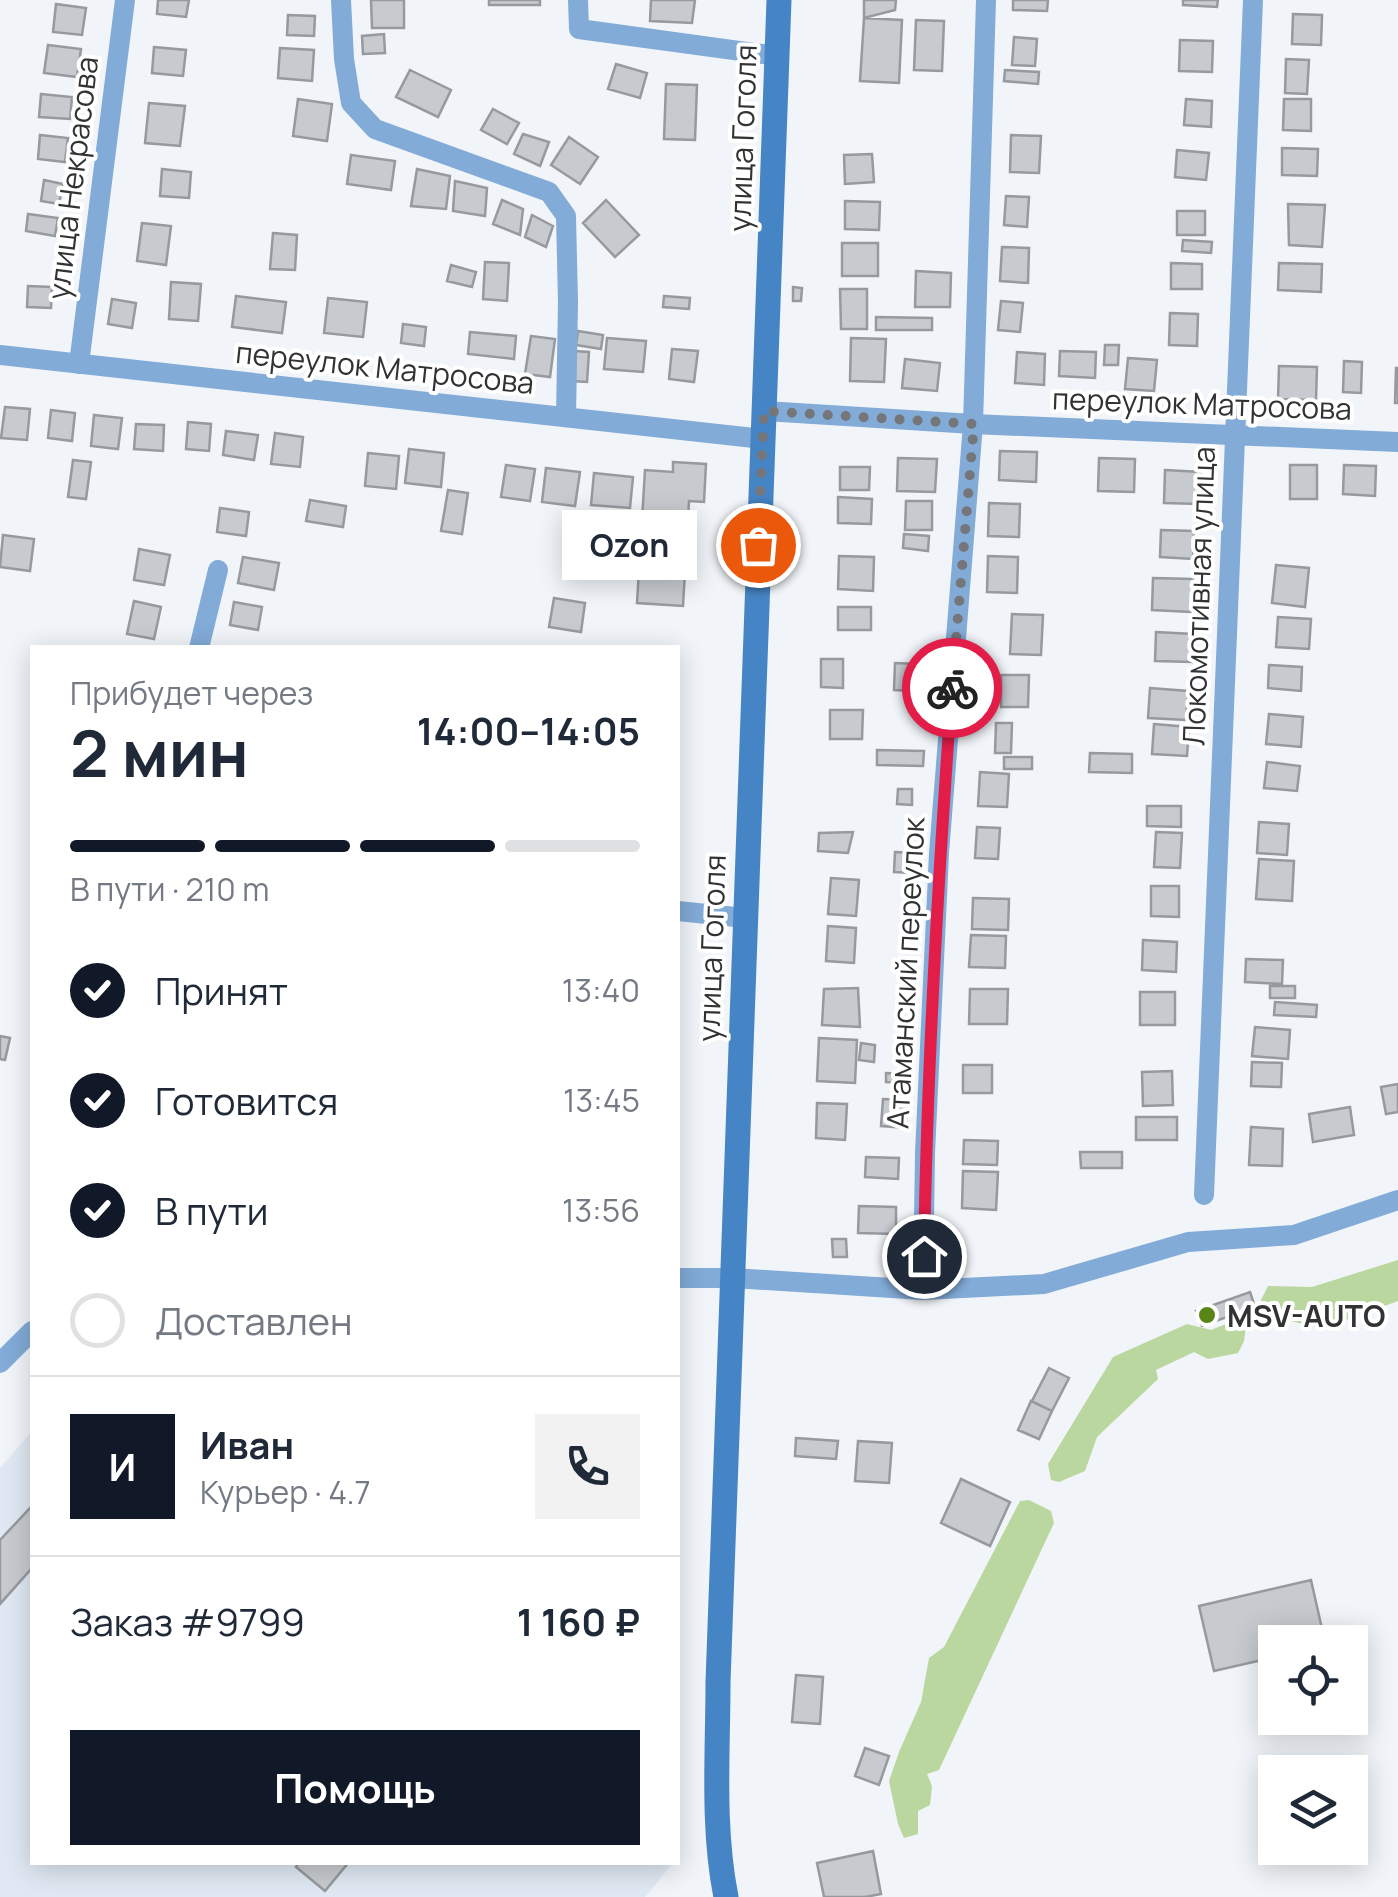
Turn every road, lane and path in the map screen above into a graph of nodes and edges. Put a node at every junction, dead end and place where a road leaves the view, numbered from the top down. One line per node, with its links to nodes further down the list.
1 (124, 0): 9 (street, улица Некрасова)
2 (341, 0): 11 (street)
3 (578, 0): 7 (street)
4 (779, 0): 7 (main road, улица Гоголя)
5 (986, 0): 12 (street, Атаманский переулок)
6 (1252, 0): 13 (street, Локомотивная улица)
7 (777, 56): 10 (main road, улица Гоголя)
8 (0, 356): 9 (street, переулок Матросова)
9 (79, 364): 11 (street, переулок Матросова)
10 (764, 411): 12 (street, переулок Матросова); 14 (main road, улица Гоголя)
11 (566, 418): 14 (street, переулок Матросова)
12 (974, 424): 13 (street, переулок Матросова); 24 (street, Атаманский переулок)
13 (1235, 435): 15 (street, переулок Матросова); 20 (street, Локомотивная улица)
14 (763, 439): 19 (main road, улица Гоголя)
15 (1398, 442)
16 (218, 570): 17 (street)
17 (200, 645)
18 (680, 911): 19 (street)
19 (745, 918): 23 (main road, улица Гоголя)
20 (1204, 1195)
21 (1398, 1200): 24 (street)
22 (680, 1278): 23 (street)
23 (732, 1278): 24 (street); 27 (main road, улица Гоголя)
24 (923, 1290)
25 (30, 1333): 26 (street)
26 (0, 1363)
27 (726, 1897)

